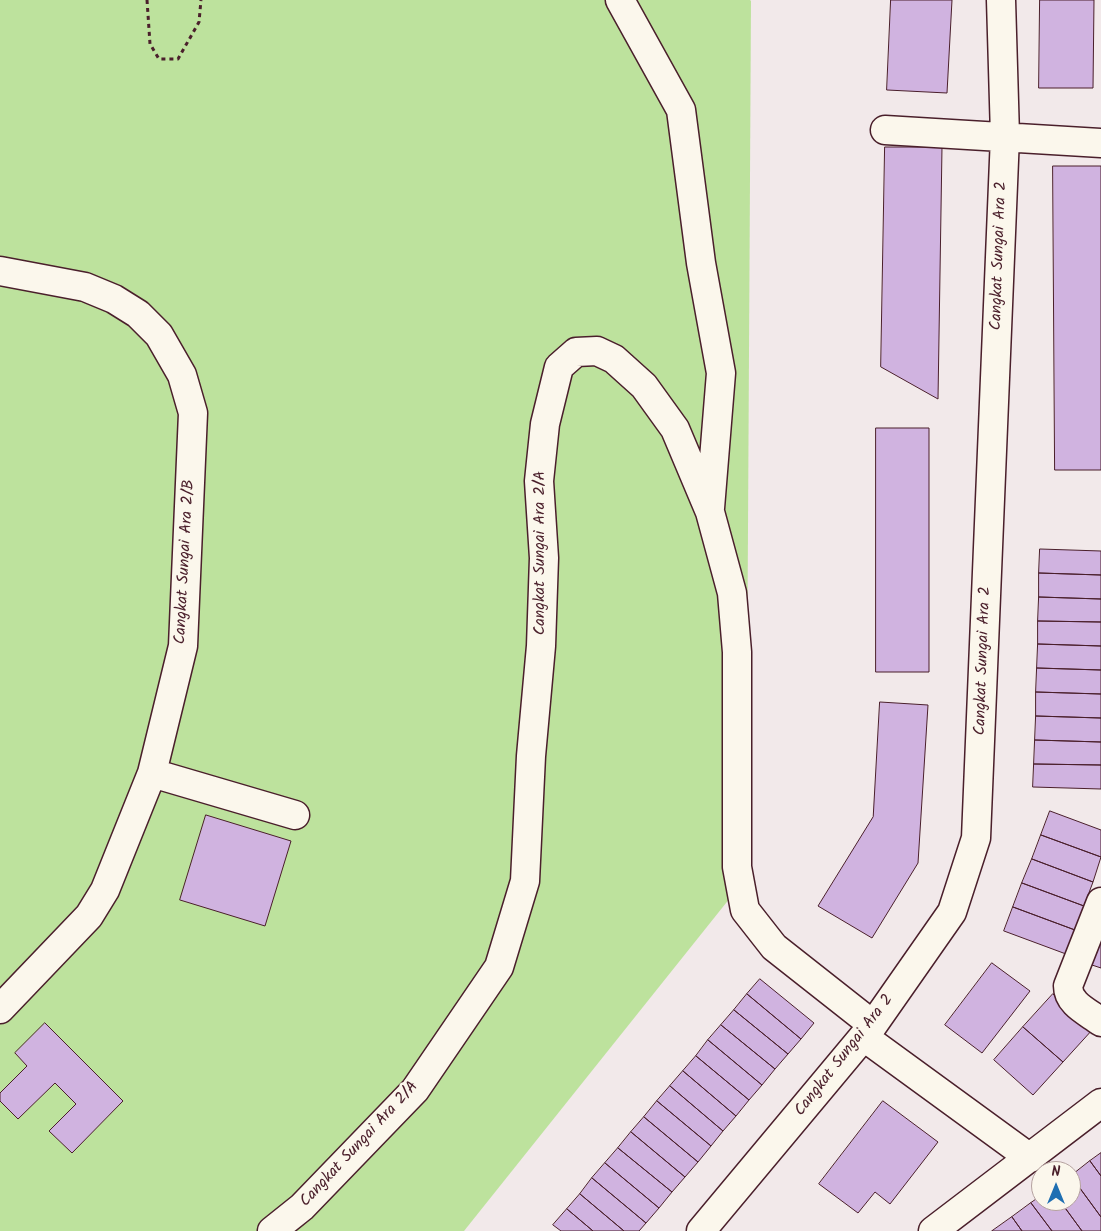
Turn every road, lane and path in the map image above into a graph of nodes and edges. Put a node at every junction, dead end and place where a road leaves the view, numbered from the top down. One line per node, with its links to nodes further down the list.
1 (148, 0): 2 (path)
2 (201, 0)
3 (620, 0): 9 (street)
4 (1001, 0): 6 (street, Cangkat Sungai Ara 2)
5 (885, 130): 6 (street)
6 (1005, 136): 7 (street); 15 (street, Cangkat Sungai Ara 2)
7 (1101, 142)
8 (0, 271): 10 (street, Cangkat Sungai Ara 2/B)
9 (710, 512): 15 (street, Cangkat Sungai Ara 2/A); 18 (street, Cangkat Sungai Ara 2/A)
10 (152, 773): 11 (street); 13 (street, Cangkat Sungai Ara 2/B)
11 (295, 815)
12 (1101, 902): 14 (street)
13 (0, 1009)
14 (1101, 1022)
15 (868, 1031): 17 (street, Cangkat Sungai Ara 2/A); 19 (street, Cangkat Sungai Ara 2)
16 (1101, 1103): 17 (street)
17 (1030, 1158): 20 (street)
18 (272, 1231)
19 (701, 1231)
20 (933, 1231)

